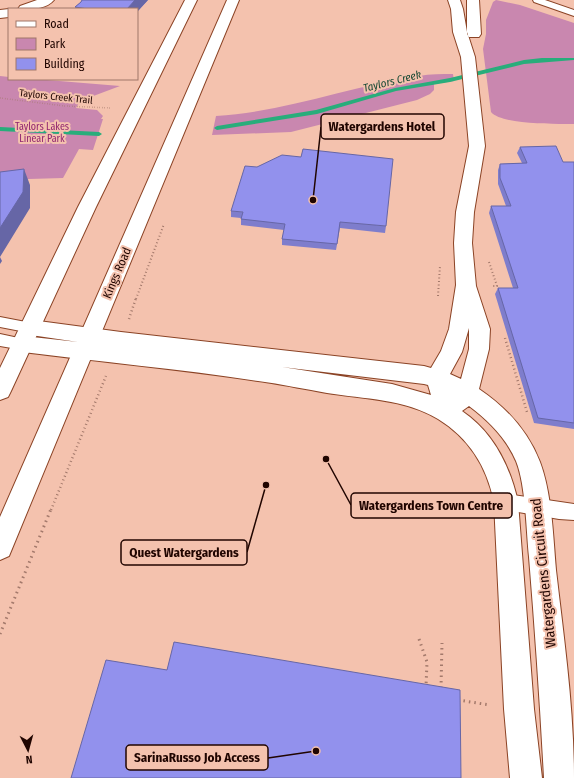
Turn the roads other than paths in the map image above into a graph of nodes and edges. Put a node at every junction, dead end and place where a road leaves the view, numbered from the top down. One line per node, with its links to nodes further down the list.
1 (48, 0): 7 (street)
2 (192, 0): 12 (street)
3 (233, 0): 14 (street, Kings Road)
4 (454, 0): 9 (street)
5 (473, 0): 9 (street)
6 (537, 0): 8 (lane)
7 (27, 8)
8 (574, 13)
9 (468, 57): 10 (street)
10 (466, 285): 15 (street); 17 (street)
11 (0, 322): 12 (lane)
12 (27, 336): 13 (lane); 14 (street); 16 (street)
13 (0, 340)
14 (87, 344): 15 (street, Watergardens Circuit Road); 18 (street); 22 (street, Kings Road)
15 (437, 378): 17 (street, Watergardens Circuit Road); 18 (street)
16 (0, 391)
17 (467, 392): 18 (street); 20 (street, Watergardens Circuit Road)
18 (447, 412): 19 (street)
19 (506, 502): 20 (lane); 23 (street)
20 (537, 507): 21 (lane); 24 (street, Watergardens Circuit Road)
21 (574, 512)
22 (0, 547)
23 (526, 778)
24 (560, 778)

